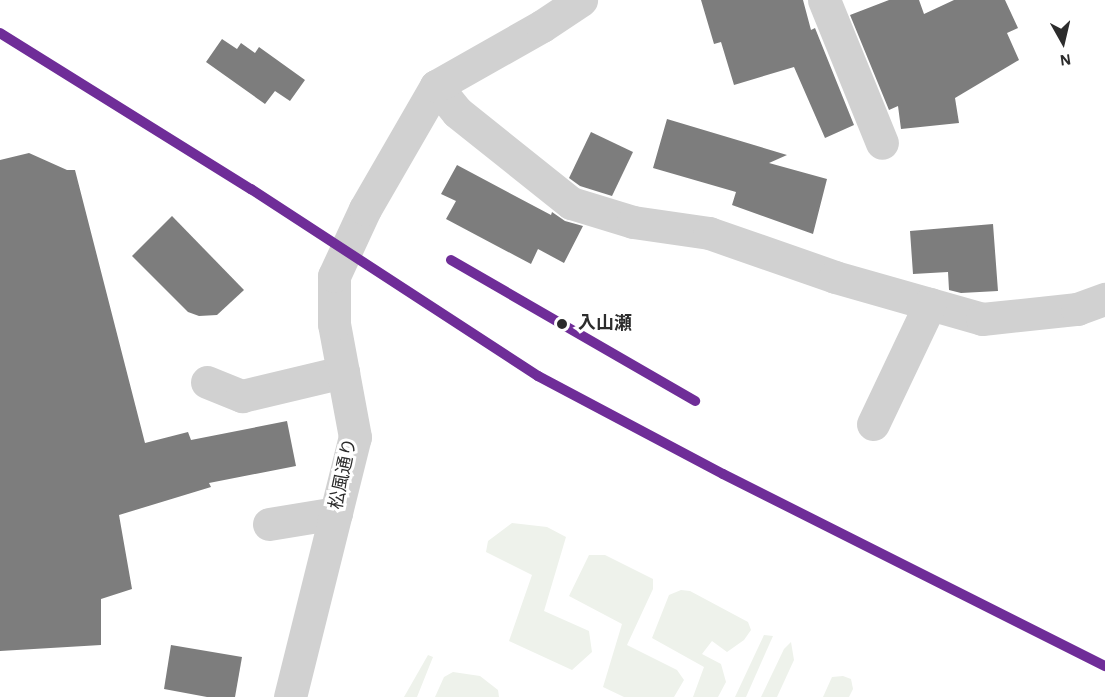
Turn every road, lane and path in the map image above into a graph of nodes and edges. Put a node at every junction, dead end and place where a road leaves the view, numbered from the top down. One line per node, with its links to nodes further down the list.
1 (581, 0): 3 (street)
2 (824, 0): 4 (street)
3 (436, 86): 6 (street); 7 (street, 松風通り)
4 (882, 143)
5 (1105, 299): 6 (street)
6 (930, 304): 9 (street)
7 (343, 372): 8 (street); 10 (street, 松風通り)
8 (207, 382)
9 (873, 424)
10 (336, 513): 11 (street); 12 (street, 松風通り)
11 (269, 524)
12 (290, 697)

